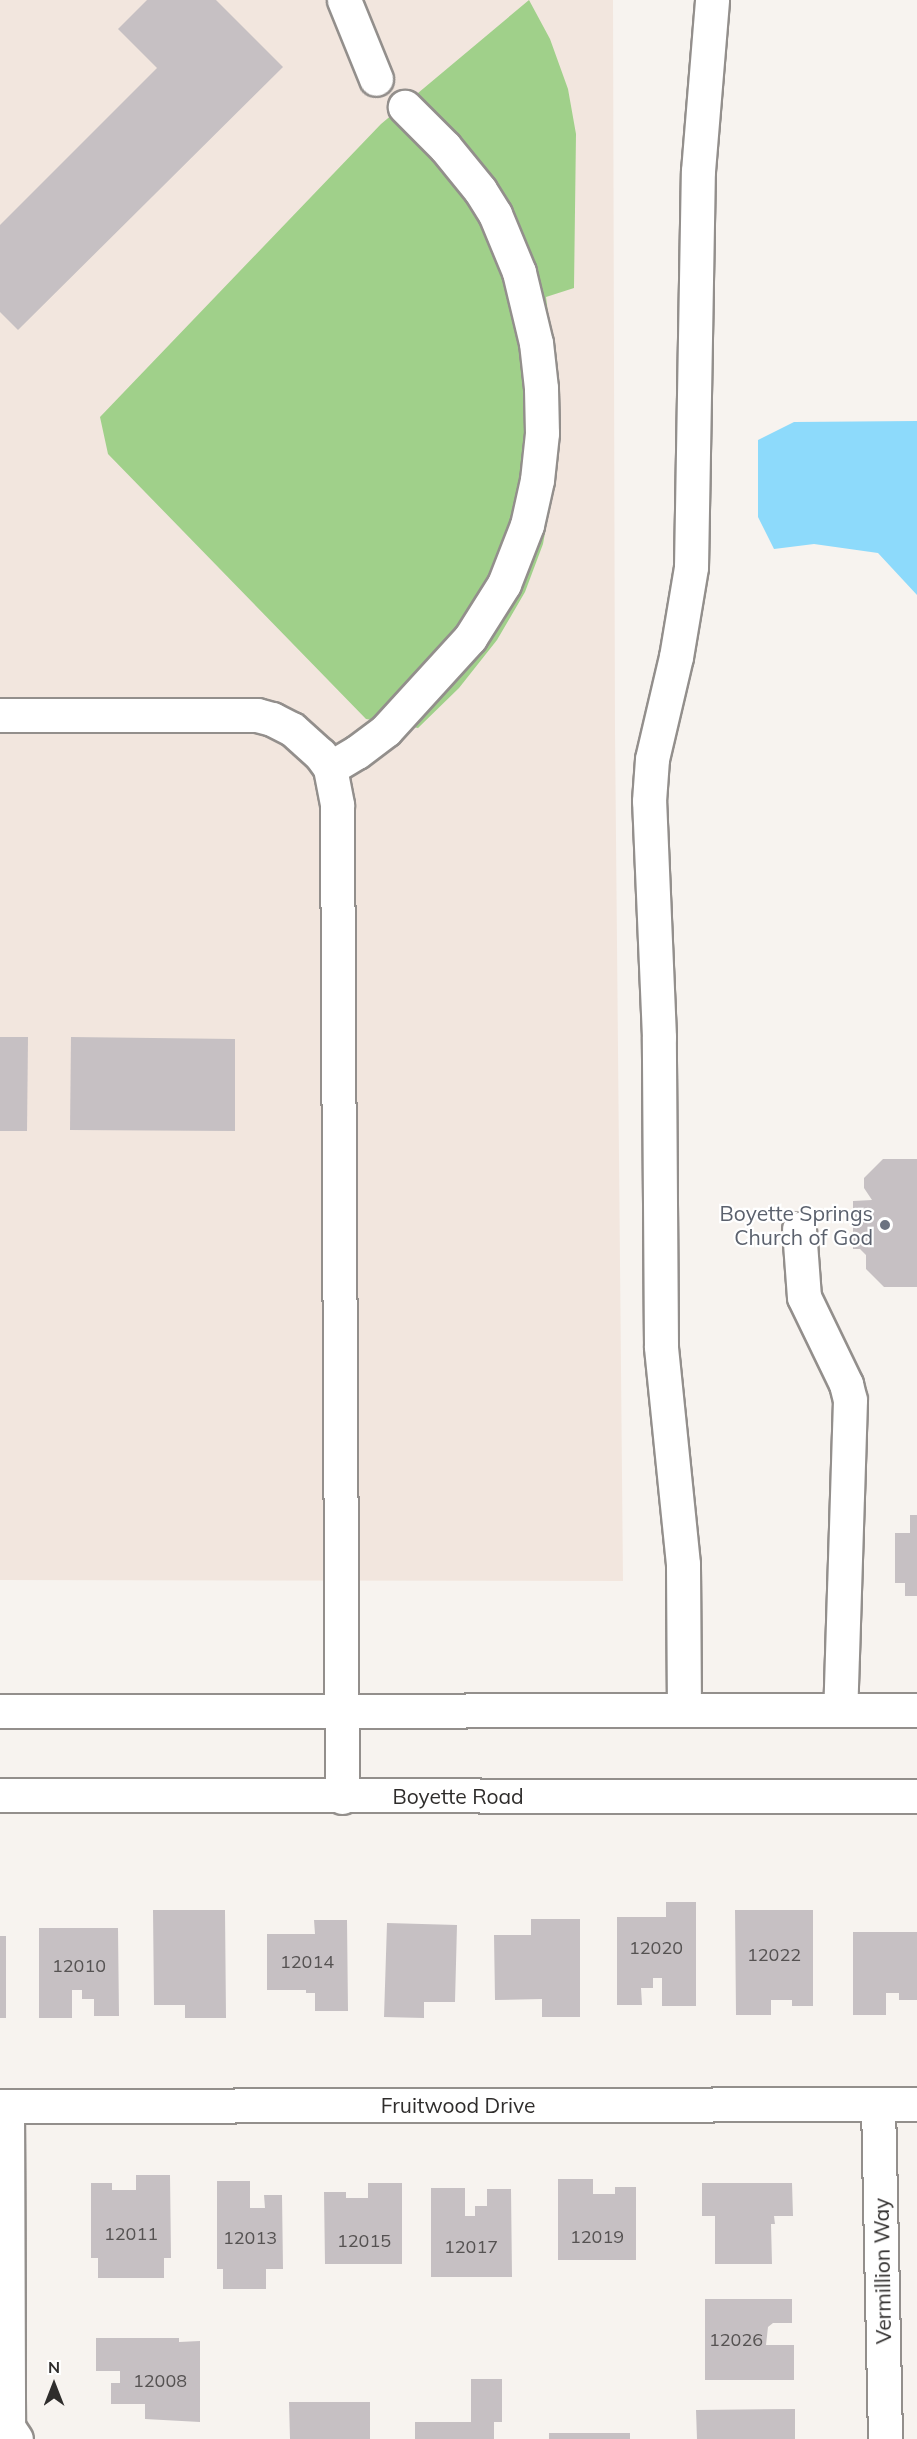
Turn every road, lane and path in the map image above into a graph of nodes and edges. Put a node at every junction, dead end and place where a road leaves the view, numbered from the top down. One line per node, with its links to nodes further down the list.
1 (344, 0): 3 (main road)
2 (712, 0): 8 (main road)
3 (376, 79)
4 (405, 107): 6 (main road)
5 (0, 715): 6 (main road)
6 (330, 768): 12 (main road)
7 (799, 1229): 9 (main road)
8 (684, 1710): 9 (main road); 12 (main road)
9 (840, 1710): 10 (main road)
10 (917, 1710)
11 (0, 1711): 12 (main road)
12 (342, 1711): 15 (main road)
13 (0, 1795): 15 (main road, Boyette Road)
14 (917, 1796): 15 (main road, Boyette Road)
15 (342, 1797)
16 (879, 2104): 17 (main road, Fruitwood Drive); 18 (main road, Fruitwood Drive); 20 (main road, Vermillion Way)
17 (917, 2104)
18 (4, 2106): 19 (main road)
19 (16, 2439)
20 (885, 2439)

